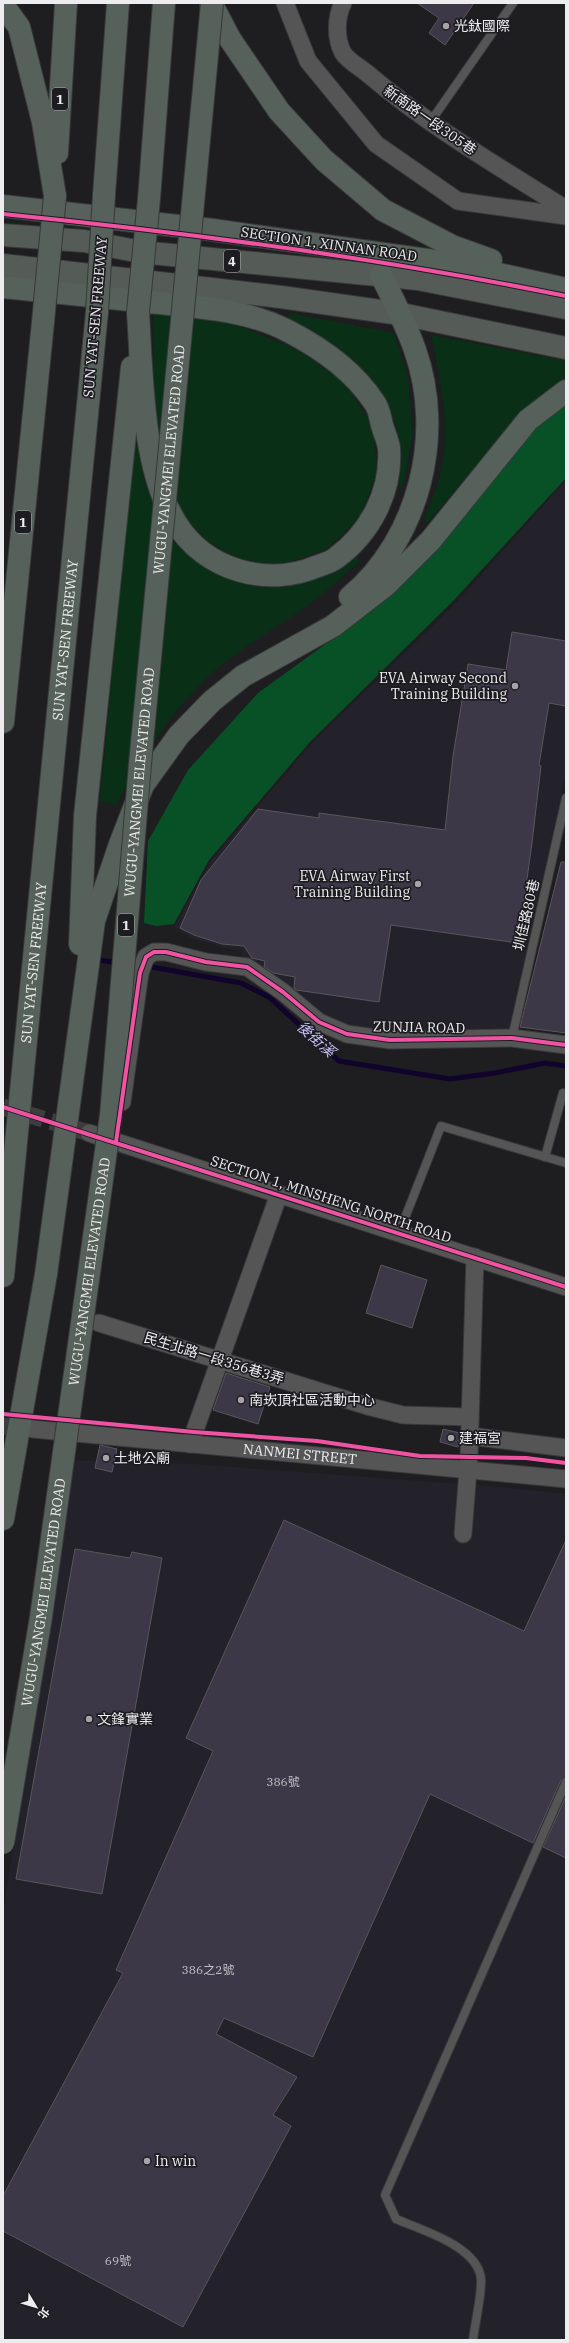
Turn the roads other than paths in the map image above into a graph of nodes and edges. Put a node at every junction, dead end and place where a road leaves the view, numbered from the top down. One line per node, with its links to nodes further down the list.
1 (66, 3): 10 (highway, 1)
2 (118, 3): 42 (highway, SUN YAT-SEN FREEWAY, bridge)
3 (164, 3): 24 (highway, bridge)
4 (211, 3): 19 (highway); 56 (highway, WUGU-YANGMEI ELEVATED ROAD / 1, bridge)
5 (286, 3): 14 (street)
6 (343, 3): 9 (street, 新南路一段305巷)
7 (513, 3): 9 (lane)
8 (3, 5): 10 (highway)
9 (431, 121): 12 (street, 新南路一段305巷)
10 (55, 196): 29 (highway, 1, bridge)
11 (3, 206): 21 (highway)
12 (566, 209)
13 (3, 214): 15 (main road, 4)
14 (566, 216)
15 (85, 232): 16 (main road, 4); 18 (main road, SECTION 1, XINNAN ROAD / 4); 22 (main road, SECTION 1, XINNAN ROAD / 4)
16 (3, 235)
17 (3, 265): 25 (main road, 4)
18 (381, 275): 23 (main road, SECTION 1, XINNAN ROAD / 4); 25 (highway)
19 (566, 279)
20 (3, 287): 24 (highway)
21 (566, 289)
22 (566, 296)
23 (566, 308)
24 (138, 312): 31 (highway)
25 (400, 314): 26 (main road, 4); 28 (highway)
26 (566, 348)
27 (566, 391): 28 (highway)
28 (314, 636): 31 (highway)
29 (3, 722)
30 (566, 798): 32 (lane, 圳佳路80巷)
31 (82, 1002): 53 (highway)
32 (512, 1038): 33 (street, ZUNJIA ROAD); 36 (street, ZUNJIA ROAD)
33 (566, 1045)
34 (563, 1093): 37 (lane)
35 (89, 1133): 36 (street, SECTION 1, MINSHENG NORTH ROAD)
36 (116, 1142): 39 (street, SECTION 1, MINSHENG NORTH ROAD)
37 (545, 1157): 38 (lane); 40 (lane)
38 (566, 1163)
39 (279, 1194): 40 (street, SECTION 1, MINSHENG NORTH ROAD); 45 (street)
40 (399, 1233): 41 (street, SECTION 1, MINSHENG NORTH ROAD)
41 (475, 1257): 43 (street, SECTION 1, MINSHENG NORTH ROAD); 46 (street)
42 (3, 1276)
43 (566, 1287)
44 (99, 1323): 45 (street, 民生北路一段356巷3弄)
45 (220, 1360): 46 (street, 民生北路一段356巷3弄); 49 (street)
46 (470, 1417): 48 (street)
47 (33, 1429): 49 (street, NANMEI STREET)
48 (470, 1436): 50 (street); 51 (street)
49 (190, 1444): 51 (street, NANMEI STREET)
50 (566, 1448)
51 (468, 1470): 52 (street, NANMEI STREET); 54 (street)
52 (566, 1479)
53 (3, 1519)
54 (464, 1534)
55 (566, 1782): 57 (lane)
56 (3, 1843)
57 (473, 2340)

